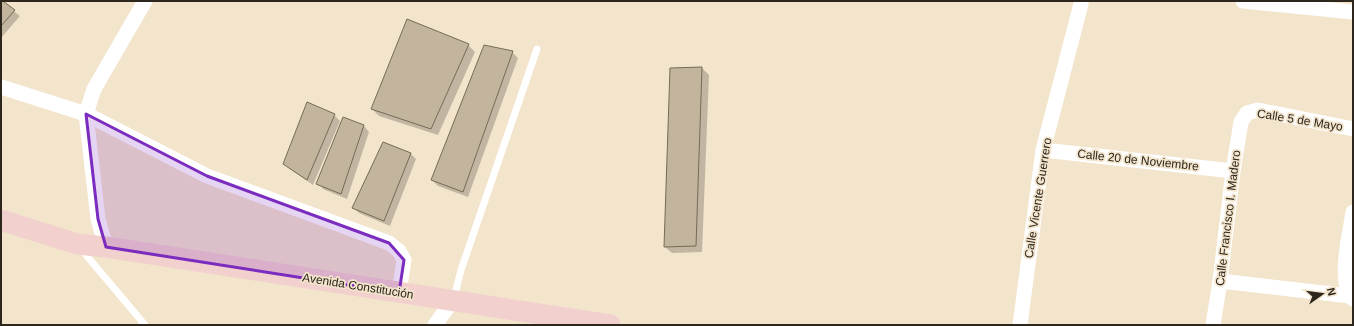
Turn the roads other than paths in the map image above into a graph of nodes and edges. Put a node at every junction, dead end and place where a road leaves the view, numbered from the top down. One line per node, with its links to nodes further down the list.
1 (145, 1): 8 (street)
2 (1243, 1): 4 (street)
3 (1083, 2): 10 (street, Calle Vicente Guerrero)
4 (1353, 12)
5 (537, 50): 19 (lane)
6 (1, 87): 8 (street)
7 (1248, 113): 9 (street, Calle 5 de Mayo); 11 (street, Calle Francisco I. Madero)
8 (86, 114): 15 (street); 17 (street)
9 (1353, 129)
10 (1043, 150): 11 (street, Calle 20 de Noviembre); 23 (street, Calle Vicente Guerrero)
11 (1233, 171): 16 (street, Calle Francisco I. Madero)
12 (1353, 212): 18 (street)
13 (1, 220): 14 (street, Avenida Constitución)
14 (77, 244): 15 (street, Avenida Constitución); 20 (lane)
15 (106, 247): 17 (street, Avenida Constitución)
16 (1220, 280): 18 (street); 24 (street, Calle Francisco I. Madero)
17 (399, 293): 19 (street, Avenida Constitución)
18 (1352, 297)
19 (453, 300): 21 (street); 22 (street, Avenida Constitución)
20 (145, 325)
21 (435, 325)
22 (610, 325)
23 (1020, 325)
24 (1213, 325)

